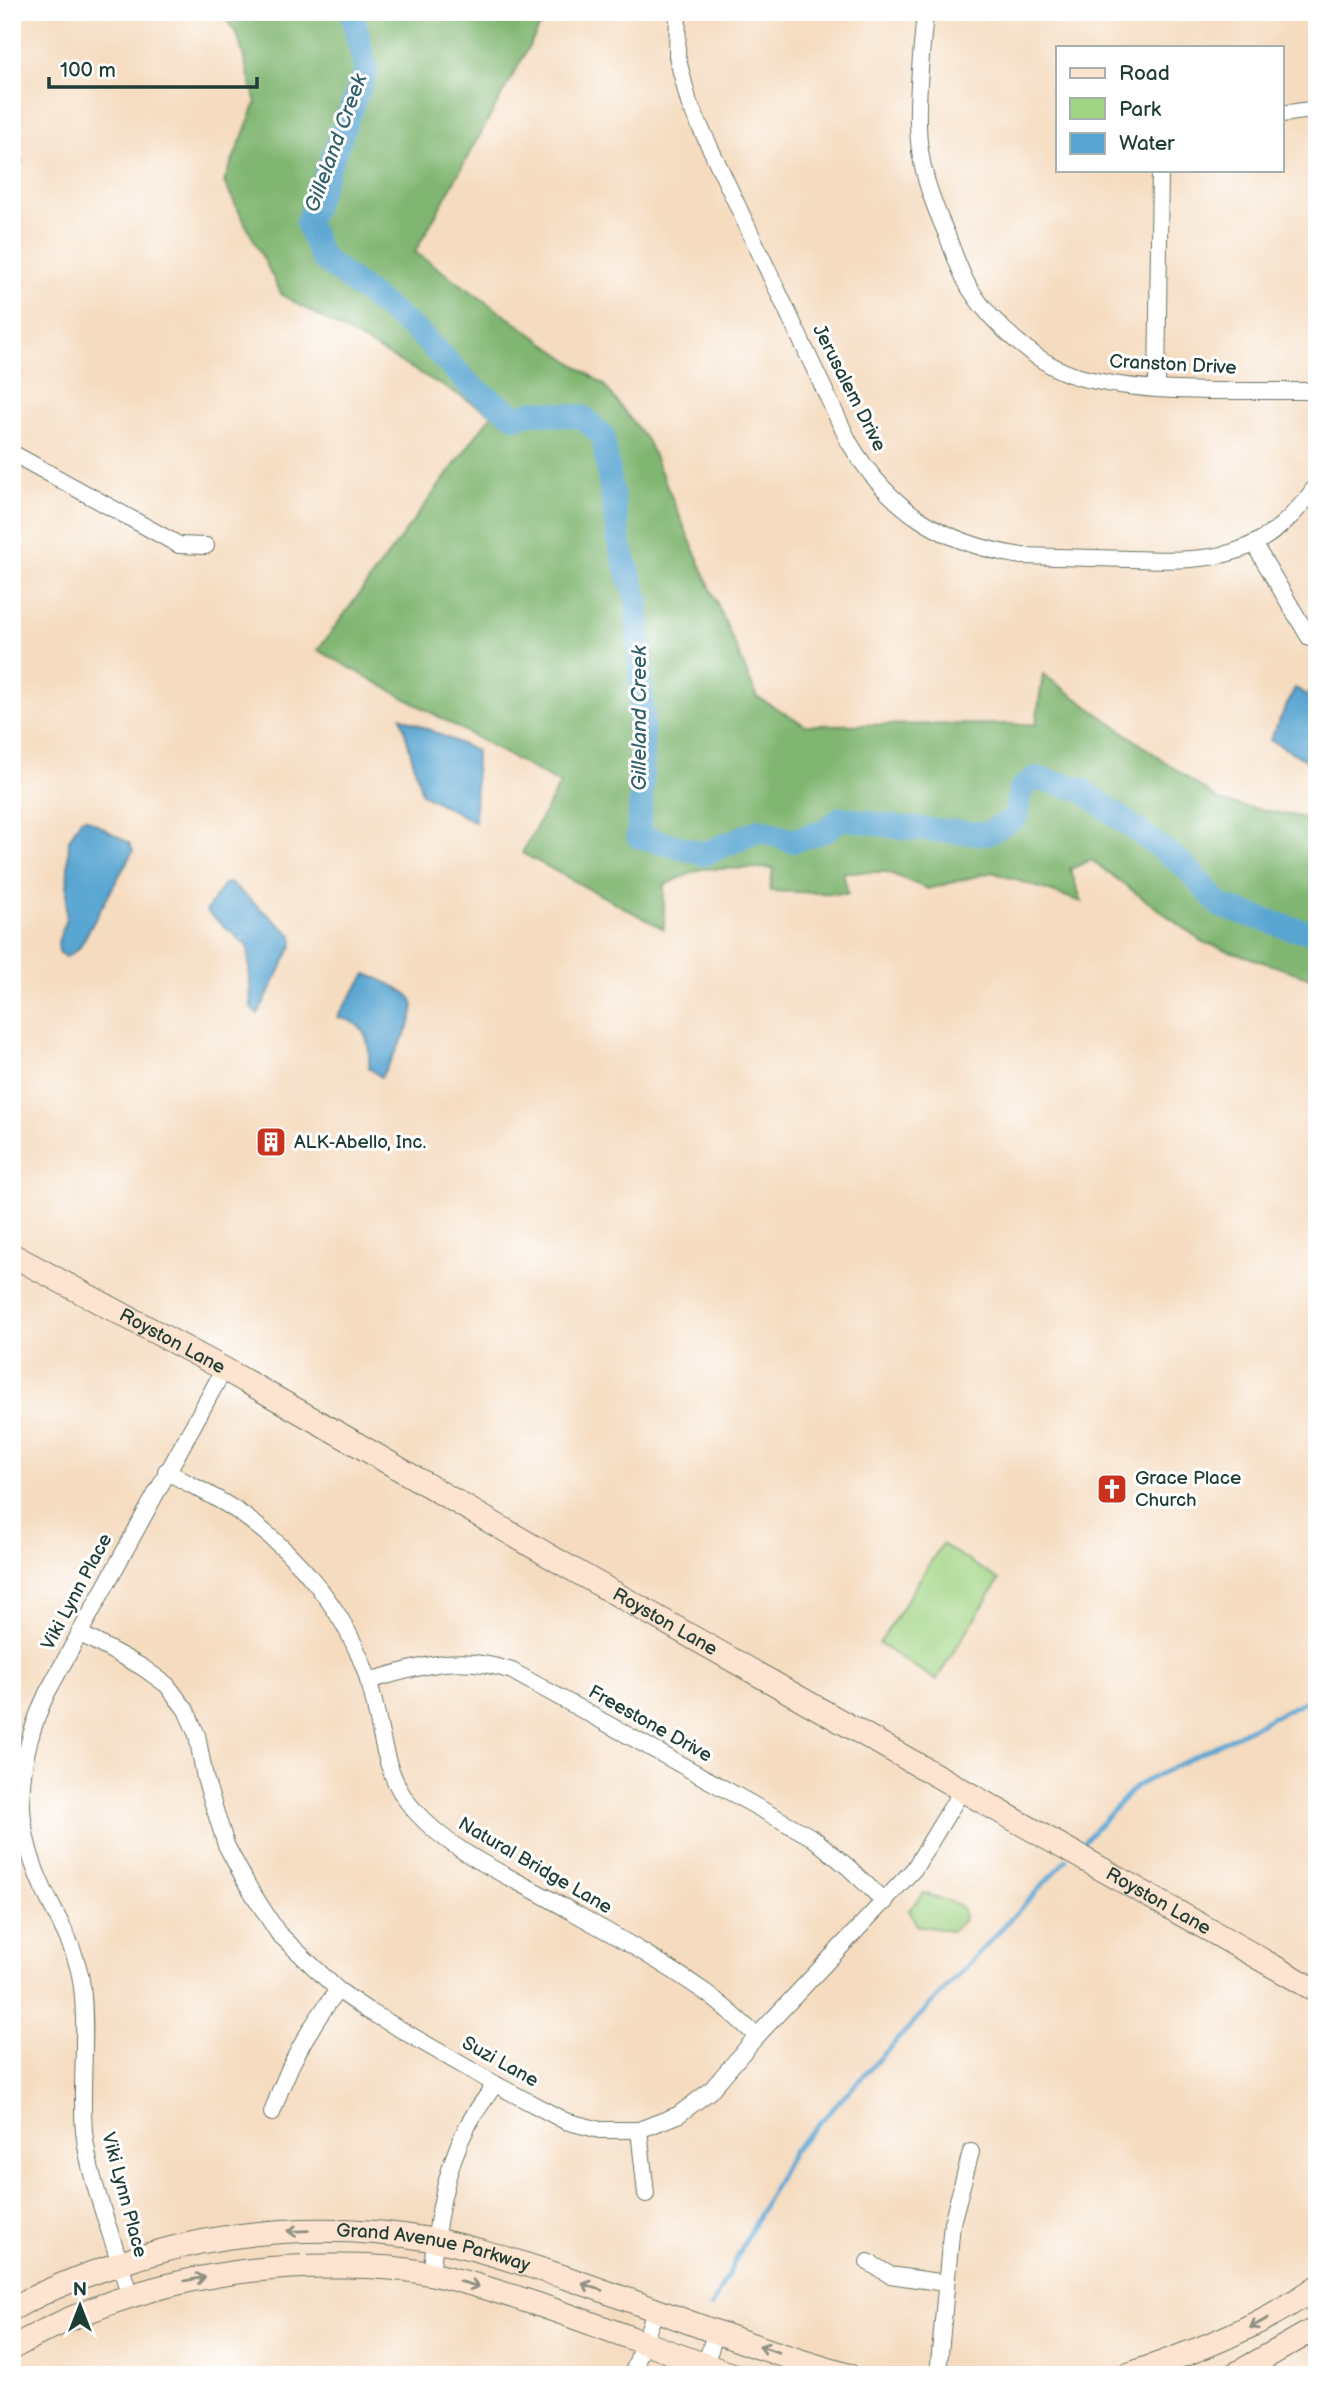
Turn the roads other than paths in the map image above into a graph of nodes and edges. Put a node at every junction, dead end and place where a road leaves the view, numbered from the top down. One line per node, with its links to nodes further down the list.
1 (678, 12): 10 (street, Jerusalem Drive)
2 (925, 12): 6 (street, Cranston Drive)
3 (1317, 109): 4 (street)
4 (1284, 114)
5 (1160, 172): 6 (street)
6 (1157, 389): 7 (street, Cranston Drive)
7 (1317, 391)
8 (12, 453): 11 (street)
9 (1317, 485): 10 (street, Jerusalem Drive)
10 (1254, 544): 12 (street)
11 (206, 546)
12 (1309, 637)
13 (12, 1255): 14 (main road, Royston Lane)
14 (224, 1369): 15 (street, Viki Lynn Place); 18 (main road, Royston Lane)
15 (166, 1471): 16 (street, Viki Lynn Place); 17 (street, Natural Bridge Lane)
16 (79, 1633): 19 (street, Viki Lynn Place); 21 (street, Suzi Lane)
17 (368, 1681): 20 (street, Freestone Drive); 23 (street, Natural Bridge Lane)
18 (962, 1790): 20 (street, Suzi Lane); 22 (main road, Royston Lane)
19 (20, 1848): 31 (street, Viki Lynn Place)
20 (885, 1902): 23 (street, Suzi Lane)
21 (338, 1990): 24 (street, Suzi Lane); 25 (street)
22 (1317, 1991)
23 (757, 2036): 26 (street, Suzi Lane)
24 (495, 2084): 26 (street, Suzi Lane); 29 (street)
25 (272, 2113)
26 (639, 2130): 28 (street)
27 (971, 2152): 33 (street)
28 (646, 2194)
29 (435, 2240): 31 (main road, Grand Avenue Parkway, one-way to 31); 32 (street); 37 (main road, Grand Avenue Parkway, one-way to 29)
30 (868, 2262): 33 (street)
31 (121, 2263): 35 (street, Viki Lynn Place); 36 (main road, Grand Avenue Parkway)
32 (431, 2274): 35 (main road, Grand Avenue Parkway, one-way to 32); 41 (main road, Grand Avenue Parkway, one-way to 41)
33 (945, 2283): 48 (street)
34 (1317, 2287): 40 (main road, one-way to 40)
35 (129, 2295): 42 (main road, Grand Avenue Parkway)
36 (12, 2309)
37 (656, 2309): 39 (main road, Grand Avenue Parkway); 41 (street)
38 (1317, 2328): 44 (main road)
39 (716, 2331): 43 (street); 47 (main road, Grand Avenue Parkway, one-way to 39)
40 (1223, 2340): 44 (main road); 49 (main road)
41 (643, 2343): 43 (main road, Grand Avenue Parkway); 45 (street)
42 (12, 2348)
43 (704, 2370): 46 (main road, Grand Avenue Parkway)
44 (1237, 2374)
45 (632, 2375)
46 (734, 2375)
47 (848, 2375)
48 (938, 2375)
49 (1127, 2375)

